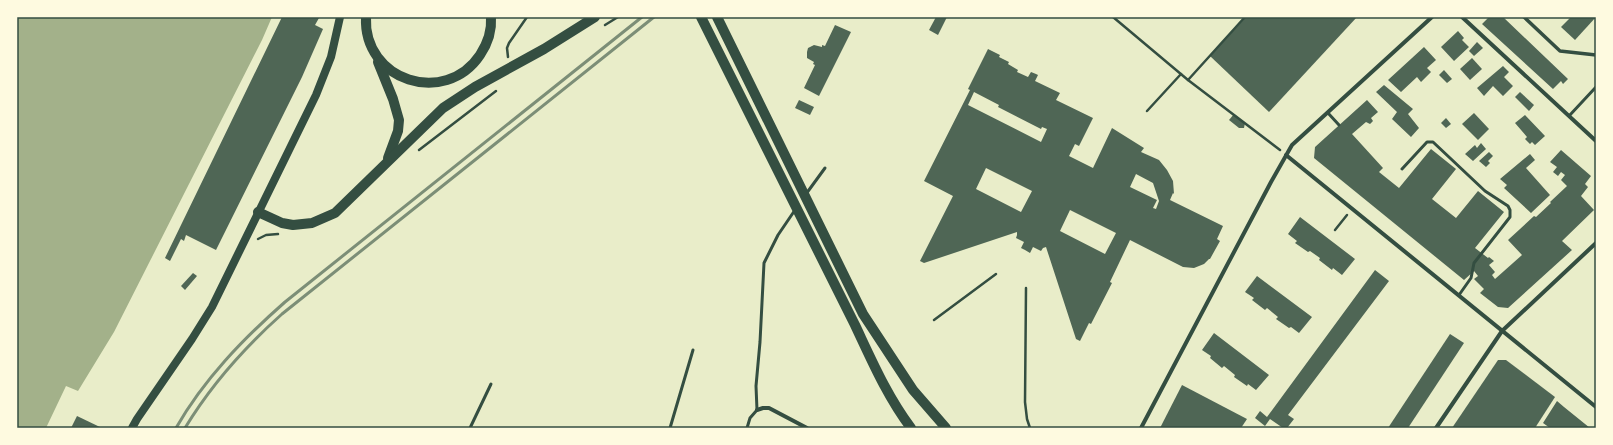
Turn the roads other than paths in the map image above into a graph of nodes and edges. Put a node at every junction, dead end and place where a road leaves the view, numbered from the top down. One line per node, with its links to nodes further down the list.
1 (340, 17): 23 (main road)
2 (366, 17): 11 (main road)
3 (491, 17): 11 (main road)
4 (595, 17): 18 (main road)
5 (702, 17): 37 (main road)
6 (717, 17): 38 (main road)
7 (1432, 17): 13 (street)
8 (1462, 17): 14 (street)
9 (1524, 17): 10 (street)
10 (1596, 55)
11 (376, 56): 18 (main road)
12 (1596, 87): 14 (lane)
13 (1328, 113): 15 (lane); 17 (street)
14 (1569, 116): 16 (street)
15 (1339, 125)
16 (1595, 139)
17 (1286, 154): 25 (street); 39 (street)
18 (386, 161): 23 (main road)
19 (825, 168): 21 (lane)
20 (1402, 169): 25 (lane)
21 (804, 198)
22 (799, 204): 30 (lane)
23 (258, 212): 32 (main road)
24 (1596, 243): 26 (street)
25 (1459, 295): 26 (street)
26 (1502, 331): 29 (street); 31 (street)
27 (693, 350): 34 (lane)
28 (491, 384): 33 (lane)
29 (1596, 407)
30 (757, 410): 35 (lane); 36 (street)
31 (1437, 426): 40 (lane)
32 (132, 428)
33 (470, 428)
34 (670, 428)
35 (747, 428)
36 (807, 428)
37 (911, 428)
38 (946, 428)
39 (1141, 428)
40 (1442, 428)

